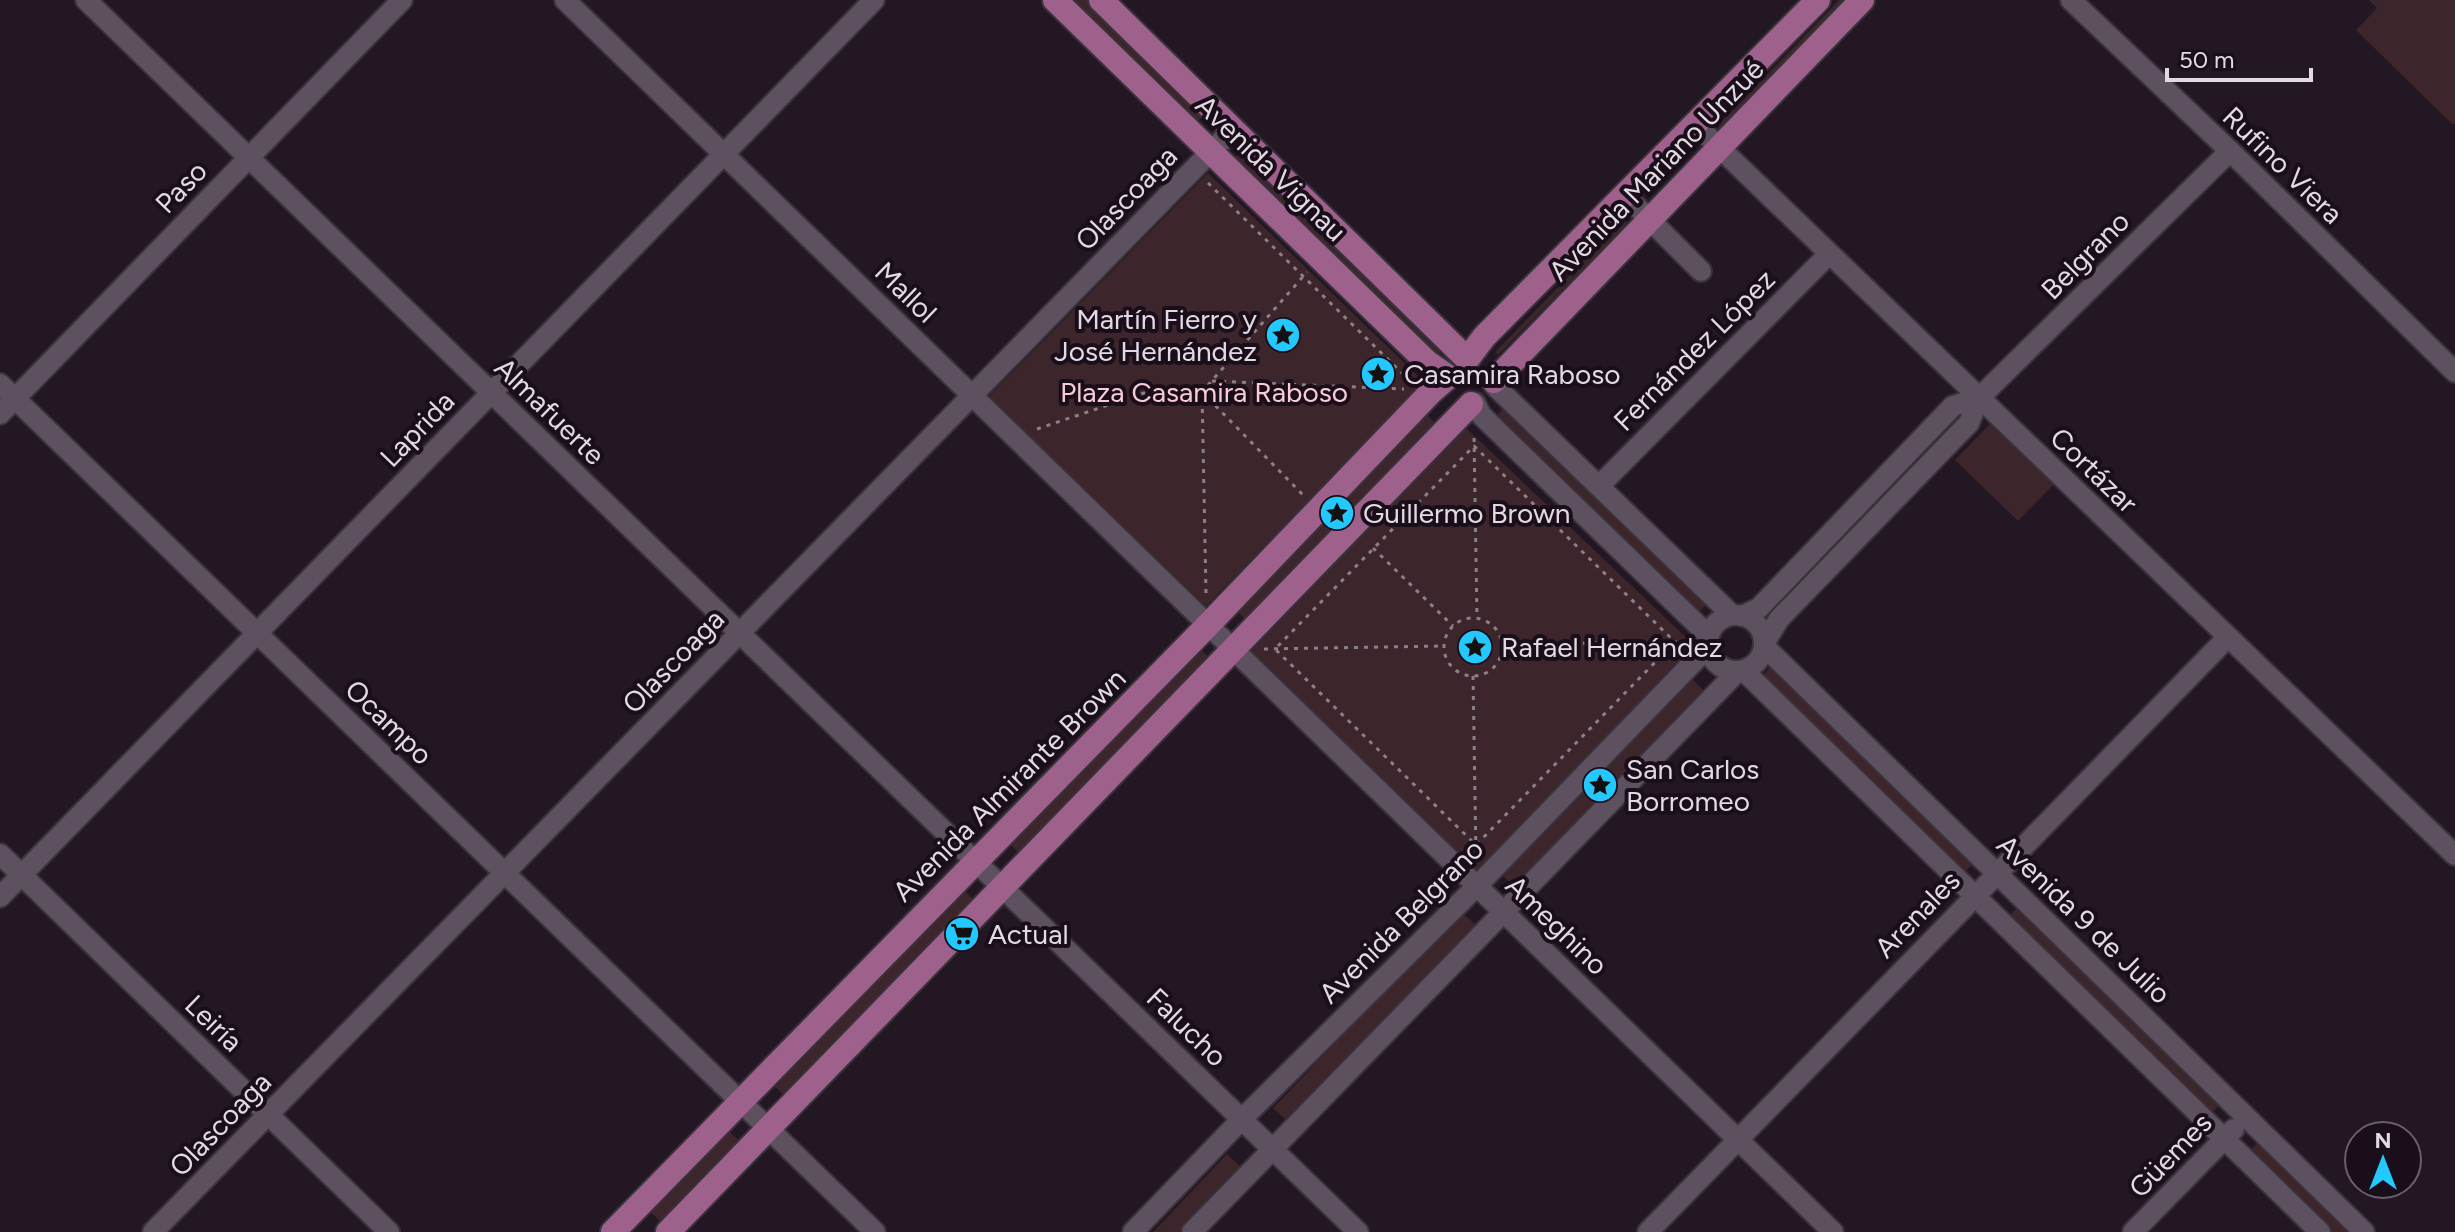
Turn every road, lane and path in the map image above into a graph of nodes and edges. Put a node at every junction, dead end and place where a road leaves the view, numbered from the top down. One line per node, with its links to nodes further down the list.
1 (86, 0): 15 (street, Almafuerte)
2 (402, 0): 15 (street, Paso)
3 (565, 0): 14 (street, Mallol)
4 (874, 0): 14 (street, Laprida)
5 (1055, 0): 16 (main road, Avenida Vignau)
6 (1101, 0): 11 (main road, Avenida Vignau)
7 (1818, 0): 10 (main road, Avenida Mariano Unzué)
8 (1862, 0): 12 (main road, Avenida Mariano Unzué)
9 (2071, 0): 13 (street, Rufino Viera)
10 (1695, 124): 12 (street, Cortázar); 17 (main road, Avenida Mariano Unzué)
11 (1233, 129): 16 (street, Olascoaga); 23 (main road, Avenida Vignau)
12 (1719, 149): 18 (main road, Avenida Mariano Unzué); 19 (street, Cortázar)
13 (2230, 151): 24 (street, Rufino Viera); 32 (street, Belgrano)
14 (724, 154): 30 (street, Laprida); 31 (street, Mallol)
15 (249, 158): 28 (street, Paso); 30 (street, Almafuerte)
16 (1202, 160): 20 (main road, Avenida Vignau); 22 (path); 31 (street, Olascoaga)
17 (1625, 195): 18 (street); 23 (main road, Avenida Mariano Unzué)
18 (1650, 220): 21 (street); 26 (main road, Avenida Mariano Unzué)
19 (1829, 254): 32 (street, Cortázar); 37 (street, Fernández López)
20 (1320, 258): 22 (path); 27 (main road, Avenida Vignau)
21 (1701, 271)
22 (1303, 276): 25 (path); 27 (path)
23 (1467, 357): 26 (main road); 27 (main road)
24 (2455, 372)
25 (1212, 381): 27 (path); 29 (path)
26 (1494, 383): 33 (main road); 37 (street)
27 (1436, 384): 33 (main road); 39 (main road, Avenida Almirante Brown)
28 (8, 391): 34 (street, Paso); 46 (street, Ocampo)
29 (1202, 392): 35 (path); 39 (path); 44 (path)
30 (491, 393): 46 (street, Laprida); 47 (street, Almafuerte)
31 (972, 395): 35 (street, Mallol); 47 (street, Olascoaga)
32 (1979, 398): 38 (street); 40 (street); 48 (street, Cortázar)
33 (1473, 403): 36 (path); 50 (street); 54 (main road)
34 (0, 414)
35 (1015, 437): 44 (street, Mallol)
36 (1474, 446): 41 (path); 43 (path); 49 (path)
37 (1599, 486): 42 (street)
38 (1854, 510): 40 (street); 42 (street)
39 (1317, 511): 44 (main road, Avenida Almirante Brown)
40 (1869, 526): 52 (street)
41 (1373, 548): 45 (path); 55 (path)
42 (1737, 616): 50 (street); 52 (street)
43 (1477, 618): 45 (path); 51 (path)
44 (1208, 625): 54 (street, Ameghino); 61 (main road, Avenida Almirante Brown)
45 (1453, 626): 53 (path)
46 (257, 633): 62 (street, Ocampo); 64 (street, Laprida)
47 (739, 633): 61 (street, Almafuerte); 62 (street, Olascoaga)
48 (2228, 637): 60 (street, Cortázar); 63 (street, Arenales)
49 (1675, 642): 50 (path); 51 (path); 58 (path)
50 (1708, 642): 56 (street); 65 (street, Avenida Belgrano)
51 (1503, 644): 57 (path)
52 (1765, 645): 56 (street); 63 (street, Avenida 9 de Julio)
53 (1444, 646): 55 (path); 57 (path)
54 (1233, 649): 55 (path); 65 (street, Ameghino); 66 (main road)
55 (1275, 649): 58 (path)
56 (1740, 671): 67 (street); 69 (street)
57 (1473, 676): 58 (path)
58 (1476, 845): 65 (path)
59 (0, 854): 64 (street, Leiría)
60 (2455, 855)
61 (976, 862): 66 (street, Falucho); 70 (main road, Avenida Almirante Brown)
62 (505, 873): 70 (street, Ocampo); 71 (street, Olascoaga)
63 (1997, 873): 67 (street, Arenales); 72 (street, Avenida 9 de Julio)
64 (22, 875): 68 (street, Laprida); 71 (street, Leiría)
65 (1477, 886): 69 (street, Ameghino); 73 (street, Avenida Belgrano)
66 (1002, 887): 73 (street, Falucho); 74 (main road)
67 (1975, 895): 75 (street, Arenales); 76 (street)
68 (0, 897)
69 (1504, 912): 75 (street, Ameghino); 77 (street)
70 (740, 1101): 74 (street, Ocampo); 80 (main road, Avenida Almirante Brown)
71 (268, 1114): 78 (street, Olascoaga); 79 (street, Leiría)
72 (2246, 1117): 76 (street, Güemes); 90 (street, Avenida 9 de Julio)
73 (1242, 1119): 77 (street, Falucho); 83 (street, Avenida Belgrano)
74 (768, 1128): 81 (main road); 82 (street, Ocampo)
75 (1738, 1139): 86 (street, Arenales); 87 (street, Ameghino)
76 (2224, 1139): 88 (street, Güemes); 89 (street)
77 (1273, 1149): 84 (street); 85 (street, Falucho)
78 (153, 1232)
79 (389, 1232)
80 (613, 1232)
81 (668, 1232)
82 (875, 1232)
83 (1133, 1232)
84 (1192, 1232)
85 (1358, 1232)
86 (1648, 1232)
87 (1833, 1232)
88 (2133, 1232)
89 (2320, 1232)
90 (2364, 1232)

